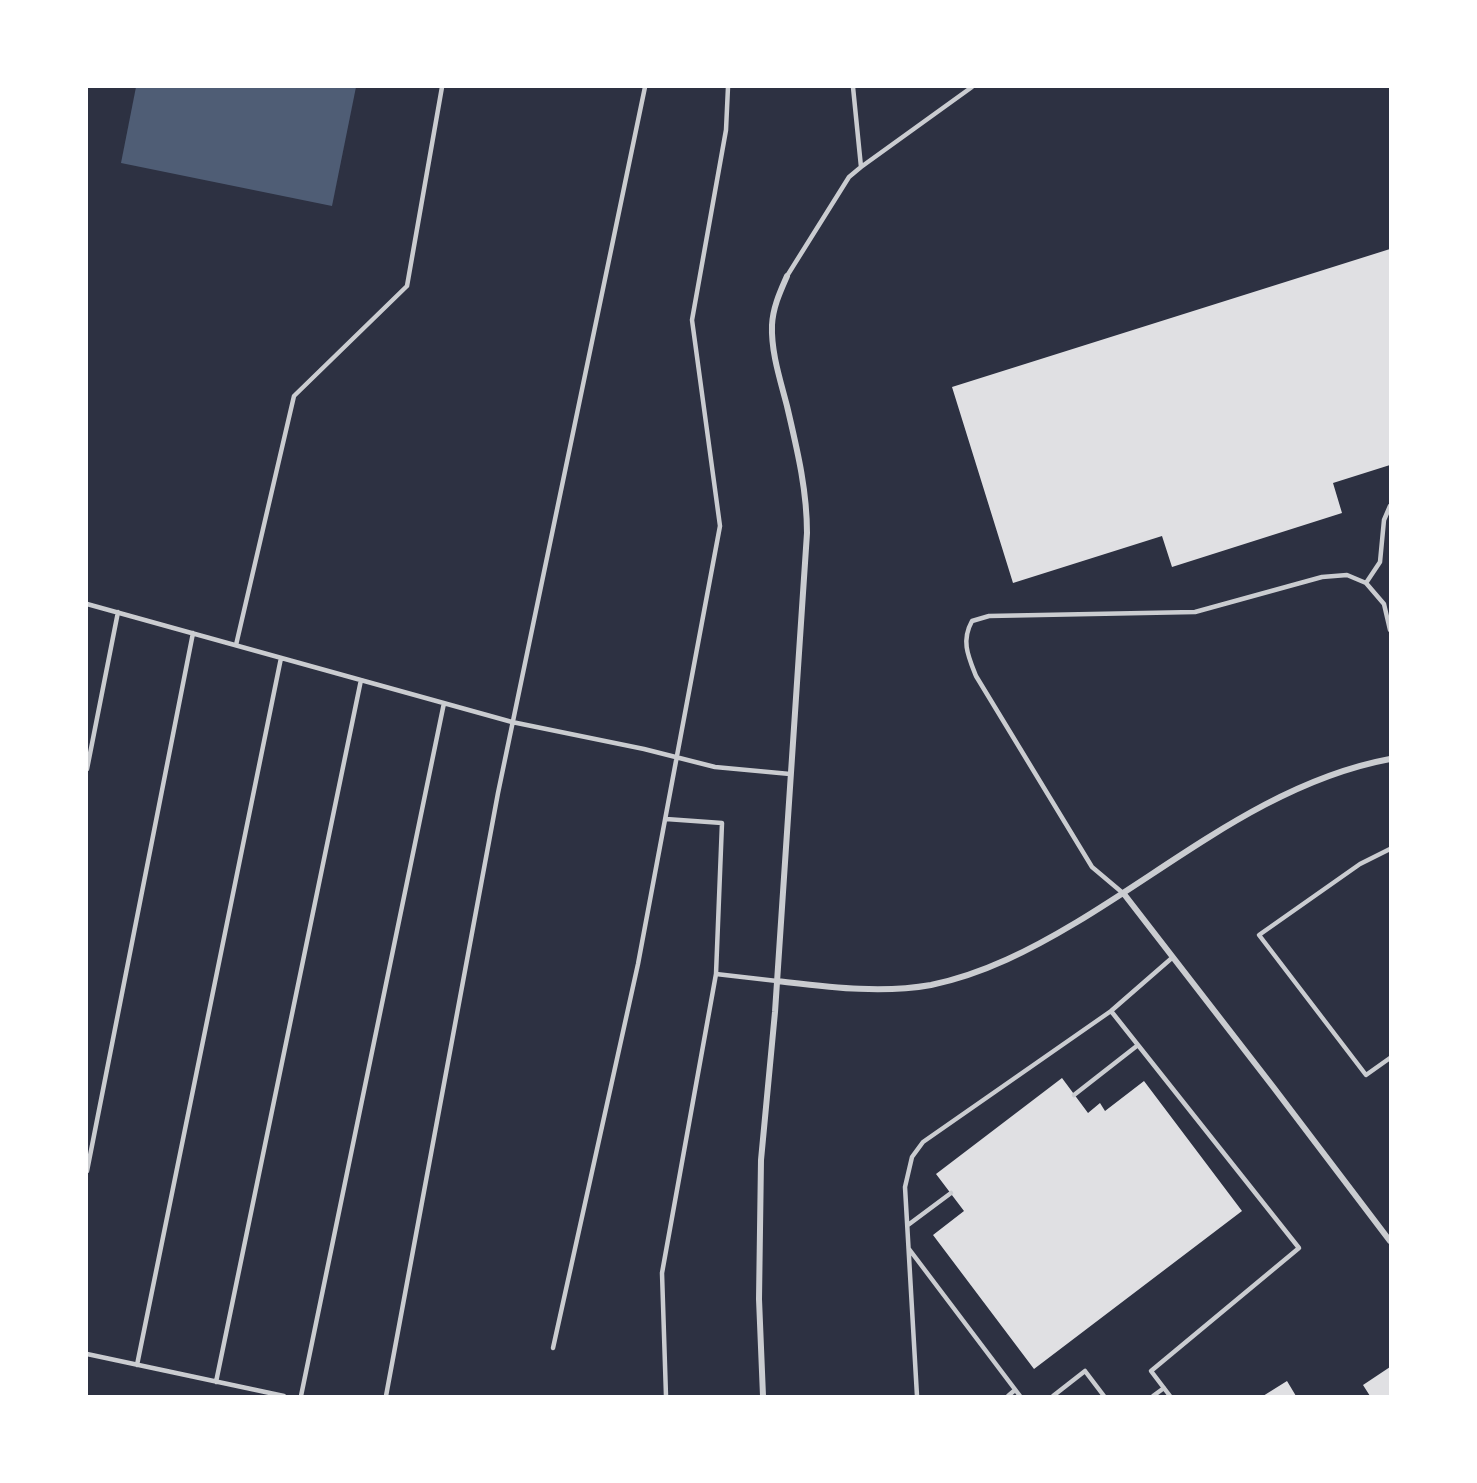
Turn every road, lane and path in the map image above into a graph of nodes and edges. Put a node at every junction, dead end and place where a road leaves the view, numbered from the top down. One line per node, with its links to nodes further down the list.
1 (442, 87): 14 (lane)
2 (645, 87): 18 (lane)
3 (728, 87): 19 (lane)
4 (853, 87): 6 (lane)
5 (971, 87): 6 (lane)
6 (861, 166): 7 (lane)
7 (787, 276): 22 (street)
8 (1390, 506): 9 (lane)
9 (1365, 583): 12 (lane); 25 (lane)
10 (87, 604): 11 (lane)
11 (118, 612): 13 (lane); 21 (lane)
12 (1390, 630)
13 (193, 633): 14 (lane); 33 (lane)
14 (236, 645): 15 (lane)
15 (281, 658): 16 (lane); 40 (lane)
16 (361, 680): 17 (lane); 41 (lane)
17 (444, 703): 18 (lane); 45 (lane)
18 (513, 722): 19 (lane); 46 (lane)
19 (678, 758): 22 (lane); 23 (lane)
20 (1390, 759): 25 (street)
21 (87, 769)
22 (790, 774): 28 (street)
23 (666, 819): 27 (lane); 38 (lane)
24 (1390, 849): 31 (lane)
25 (1124, 894): 26 (street); 28 (street)
26 (1173, 957): 29 (lane); 36 (street)
27 (716, 974): 28 (lane); 47 (lane)
28 (777, 981): 48 (street)
29 (1111, 1011): 30 (lane); 35 (lane)
30 (1138, 1045): 32 (lane); 42 (lane)
31 (1390, 1058)
32 (1074, 1095)
33 (87, 1171)
34 (951, 1193): 35 (lane)
35 (908, 1225): 37 (lane)
36 (1390, 1241)
37 (909, 1249): 43 (lane); 49 (lane)
38 (553, 1348)
39 (87, 1354): 40 (lane)
40 (137, 1365): 41 (lane)
41 (216, 1382): 44 (lane)
42 (1164, 1388): 54 (lane); 55 (lane)
43 (1016, 1390): 50 (lane); 51 (lane)
44 (284, 1396)
45 (302, 1396)
46 (386, 1396)
47 (666, 1396)
48 (763, 1396)
49 (917, 1396)
50 (1008, 1396)
51 (1020, 1396)
52 (1053, 1396): 53 (lane)
53 (1104, 1396)
54 (1153, 1396)
55 (1170, 1396)

